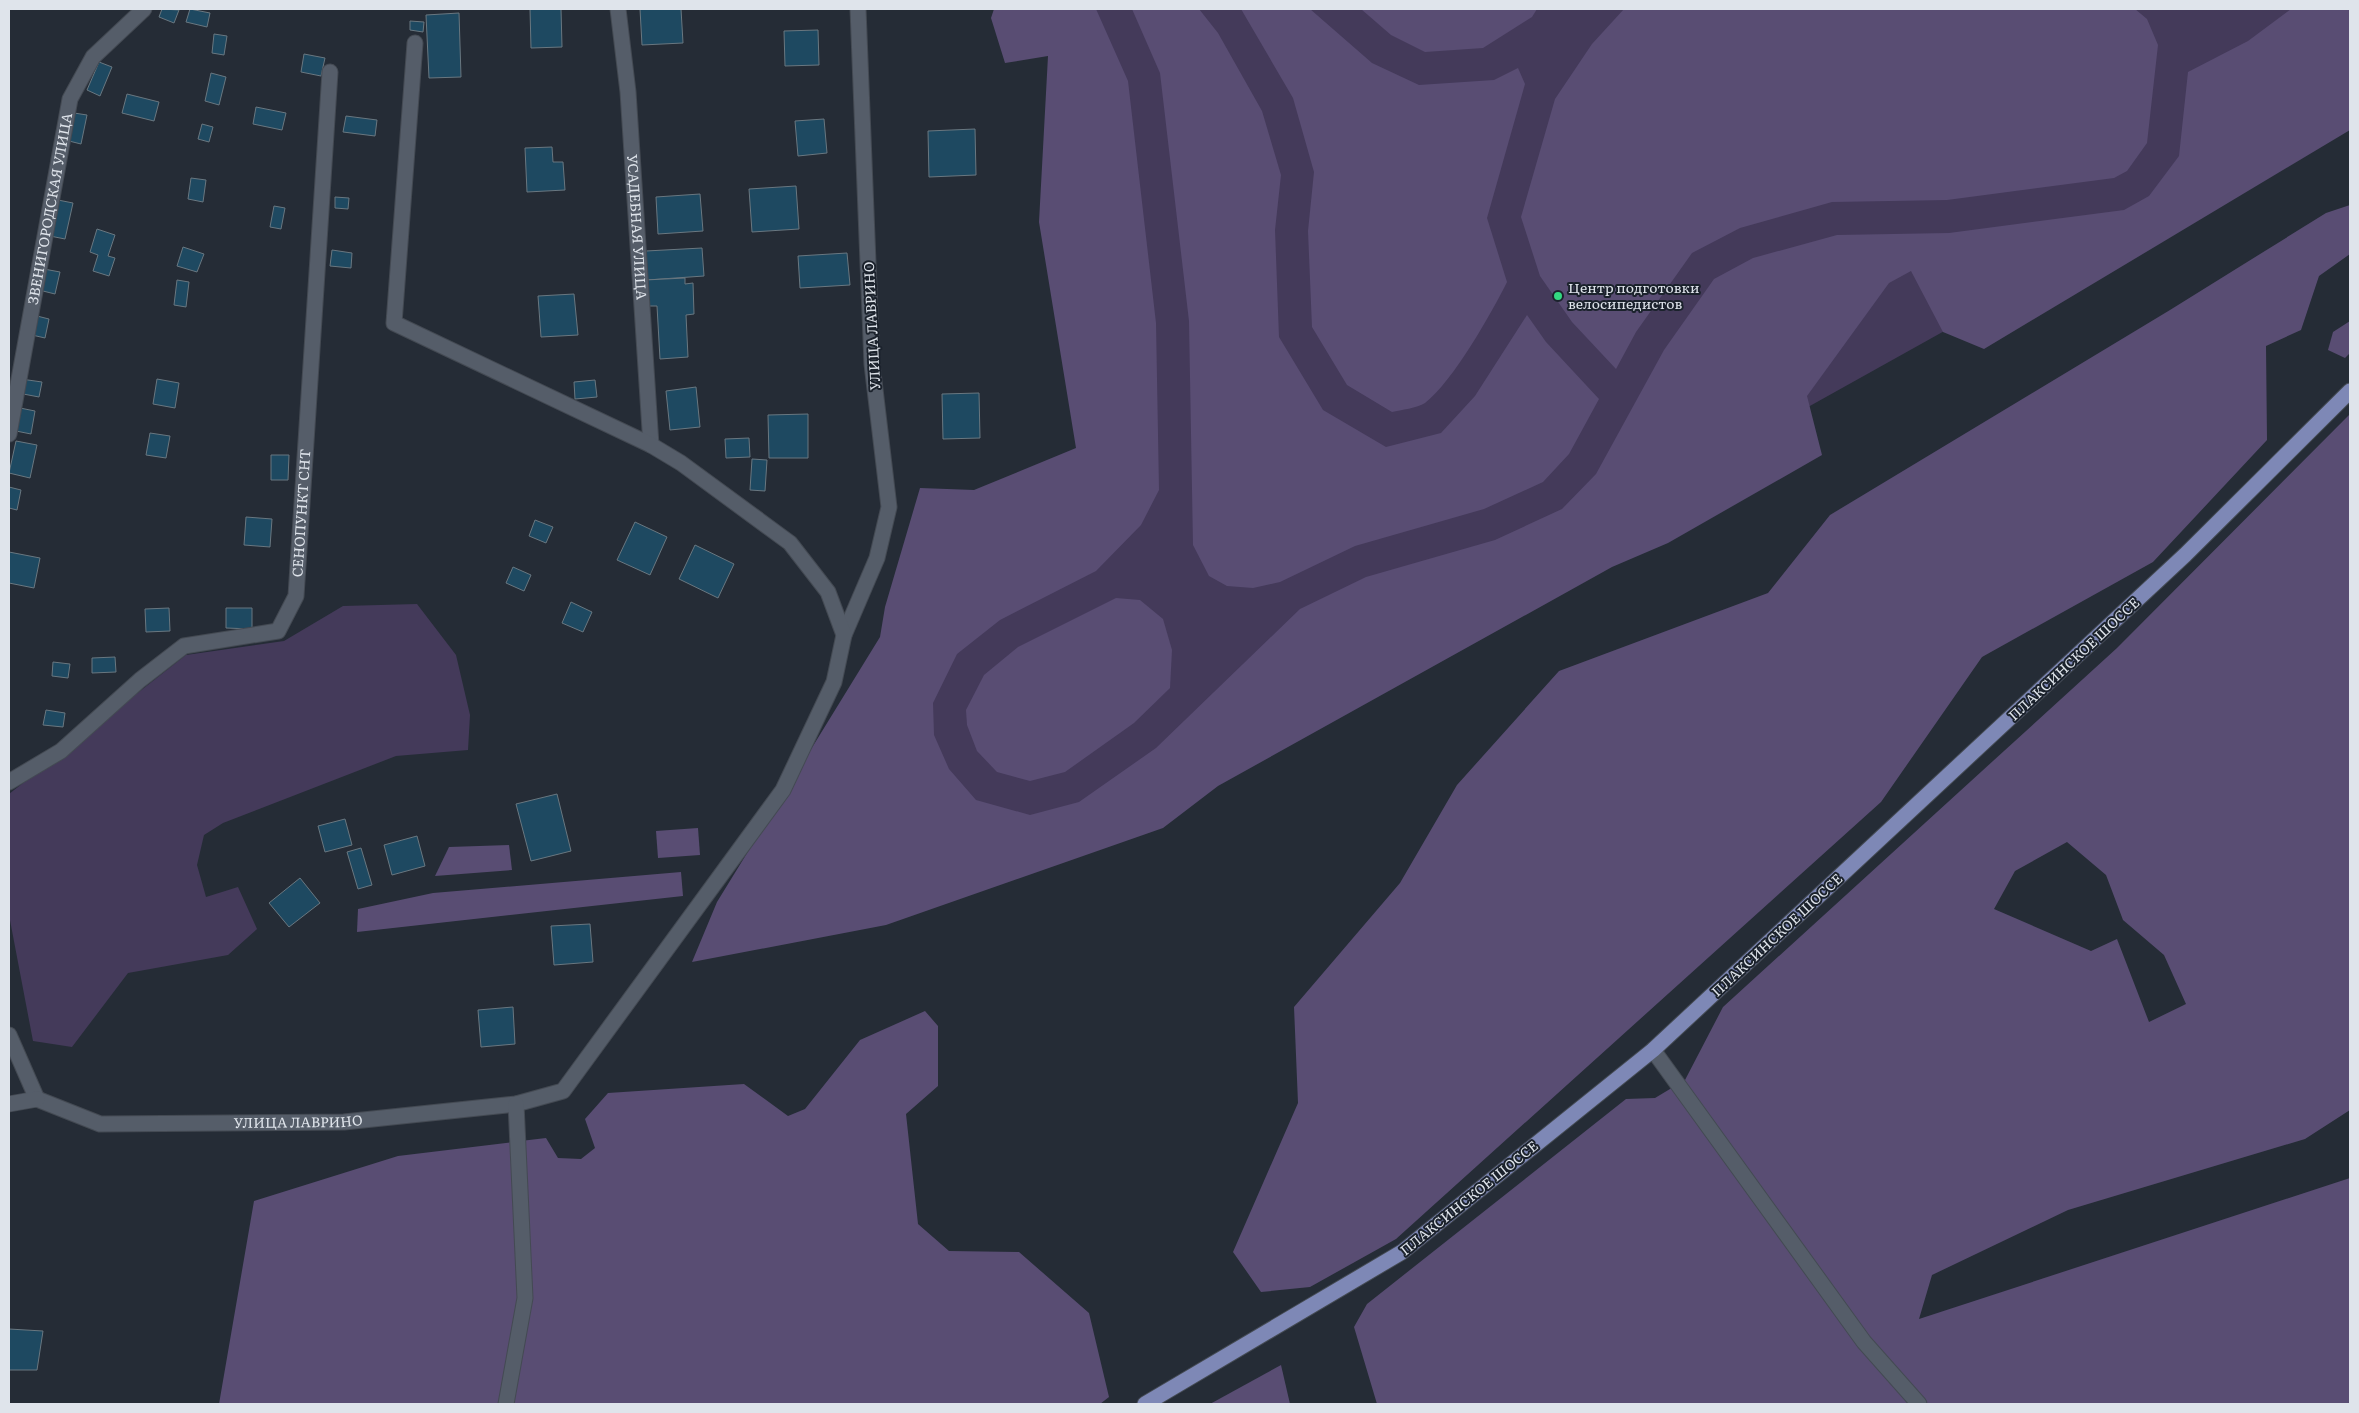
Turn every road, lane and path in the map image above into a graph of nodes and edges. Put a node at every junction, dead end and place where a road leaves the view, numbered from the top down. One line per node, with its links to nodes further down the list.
1 (144, 9): 7 (street, ЗВЕНИГОРОДСКАЯ УЛИЦА)
2 (618, 9): 8 (street, УСАДЕБНАЯ УЛИЦА)
3 (858, 9): 9 (street, УЛИЦА ЛАВРИНО)
4 (415, 43): 8 (street)
5 (330, 72): 10 (street, СЕНОПУНКТ СНТ)
6 (2350, 391): 12 (main road, ПЛАКСИНСКОЕ ШОССЕ)
7 (9, 434)
8 (651, 445): 9 (street)
9 (844, 635): 15 (street, УЛИЦА ЛАВРИНО)
10 (9, 782)
11 (9, 1034): 13 (street)
12 (1653, 1050): 17 (main road, ПЛАКСИНСКОЕ ШОССЕ); 18 (street)
13 (37, 1099): 14 (street); 15 (street, УЛИЦА ЛАВРИНО)
14 (9, 1104)
15 (516, 1104): 16 (street)
16 (506, 1404)
17 (1145, 1404)
18 (1920, 1404)

